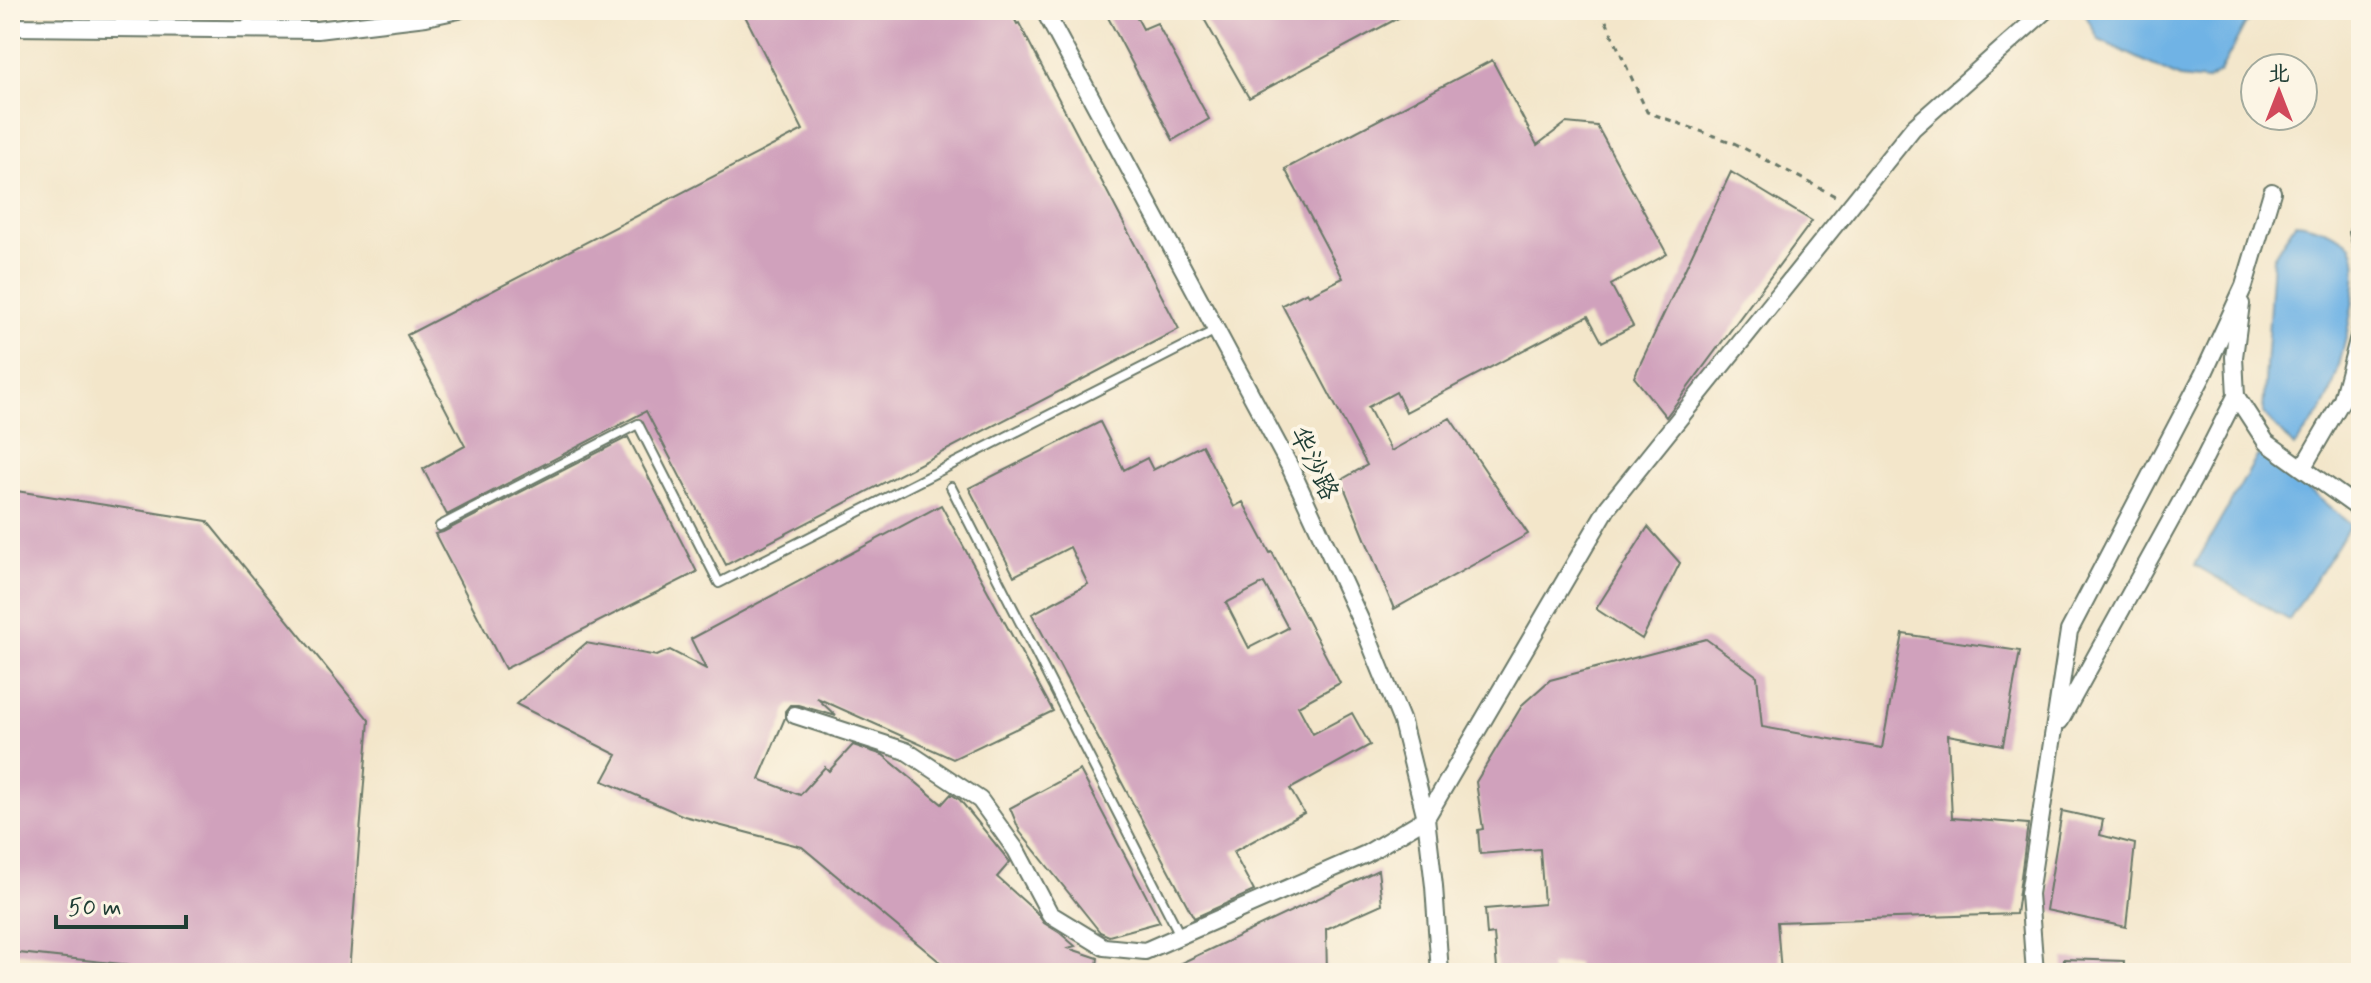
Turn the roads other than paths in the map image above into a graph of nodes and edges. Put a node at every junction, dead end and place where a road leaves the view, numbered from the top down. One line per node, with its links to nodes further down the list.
1 (249, 10): 6 (lane)
2 (459, 10): 6 (street)
3 (1044, 10): 12 (street, 华沙路)
4 (2046, 10): 20 (street)
5 (10, 27): 6 (street)
6 (248, 30)
7 (2272, 192): 10 (street)
8 (2361, 227): 9 (street)
9 (2361, 243)
10 (2244, 286): 13 (street); 19 (street)
11 (2361, 329): 14 (street)
12 (1216, 330): 17 (lane); 20 (street, 华沙路)
13 (2236, 396): 14 (street); 19 (street)
14 (2303, 467): 16 (street)
15 (951, 487): 21 (lane)
16 (2361, 510)
17 (440, 526)
18 (795, 715): 21 (street)
19 (2054, 733): 23 (street)
20 (1426, 818): 21 (street); 22 (street, 华沙路)
21 (1180, 936)
22 (1440, 973)
23 (2035, 973)

